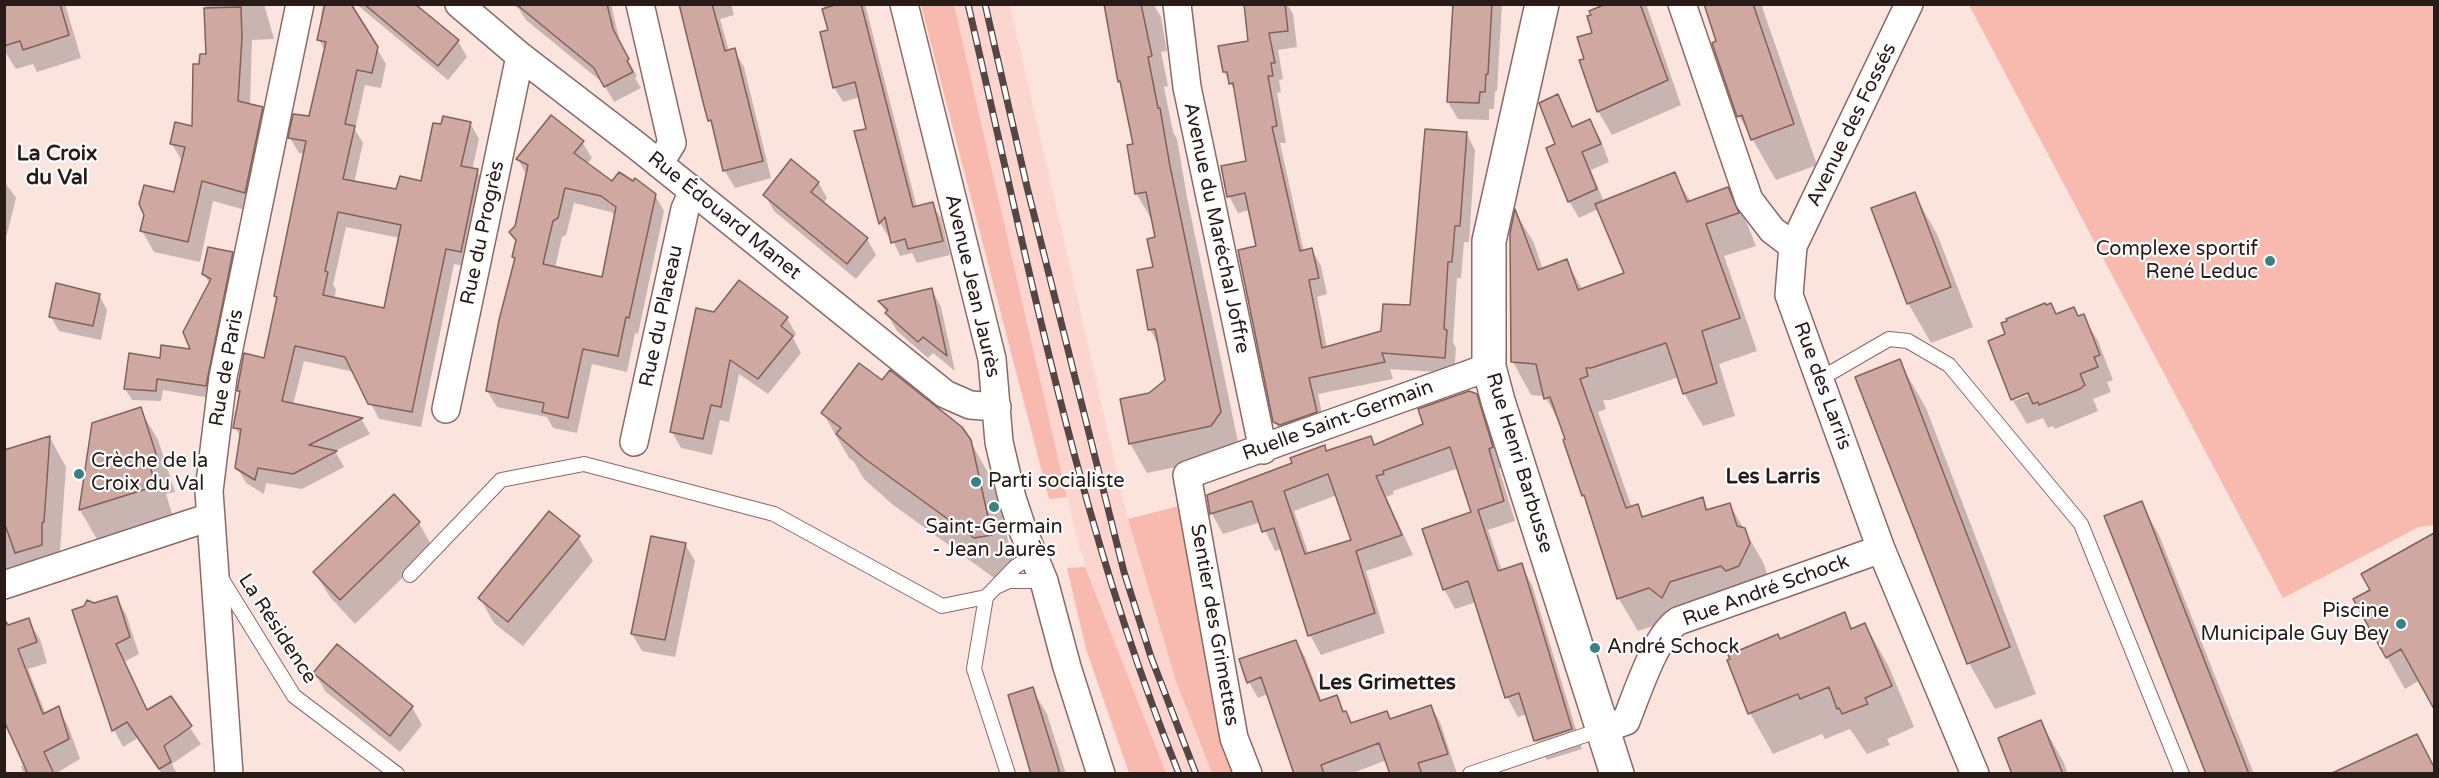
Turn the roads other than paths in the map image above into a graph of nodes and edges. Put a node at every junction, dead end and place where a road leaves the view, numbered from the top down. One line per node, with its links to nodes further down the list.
1 (300, 4): 20 (street, Rue de Paris)
2 (459, 4): 9 (street, Rue Édouard Manet)
3 (640, 4): 10 (street)
4 (904, 4): 15 (street, Avenue Jean Jaurès)
5 (1177, 4): 18 (street, Avenue du Maréchal Joffre)
6 (1542, 4): 13 (street, Rue Henri Barbusse)
7 (1682, 4): 12 (street)
8 (1910, 4): 12 (street, Avenue des Fossés)
9 (520, 56): 10 (street, Rue Édouard Manet); 16 (street, Rue du Progrès)
10 (659, 164): 11 (street, Rue Édouard Manet)
11 (693, 191): 15 (street, Rue Édouard Manet); 17 (street, Rue du Plateau)
12 (1793, 246): 14 (street, Rue des Larris)
13 (1489, 366): 18 (street, Ruelle Saint-Germain); 28 (street, Rue Henri Barbusse)
14 (1820, 379): 21 (street, Rue des Larris); 37 (lane)
15 (997, 407): 22 (street, Avenue Jean Jaurès)
16 (446, 409)
17 (634, 442)
18 (1263, 450): 19 (street, Ruelle Saint-Germain)
19 (1187, 476): 33 (street, Sentier des Grimettes)
20 (210, 517): 23 (street, Rue de Paris); 26 (street)
21 (1881, 549): 28 (street, Rue André Schock); 36 (street, Rue des Larris)
22 (1033, 555): 25 (street, Avenue Jean Jaurès); 27 (lane)
23 (214, 566): 29 (street, Rue de Paris); 30 (lane, La Résidence)
24 (410, 575): 27 (lane)
25 (1044, 581): 27 (lane); 32 (street, Avenue Jean Jaurès)
26 (4, 585)
27 (989, 593): 31 (lane)
28 (1603, 729): 34 (lane); 35 (street, Rue Henri Barbusse)
29 (229, 774)
30 (397, 774)
31 (1008, 774)
32 (1101, 774)
33 (1248, 774)
34 (1470, 774)
35 (1617, 774)
36 (1975, 774)
37 (2182, 774)

